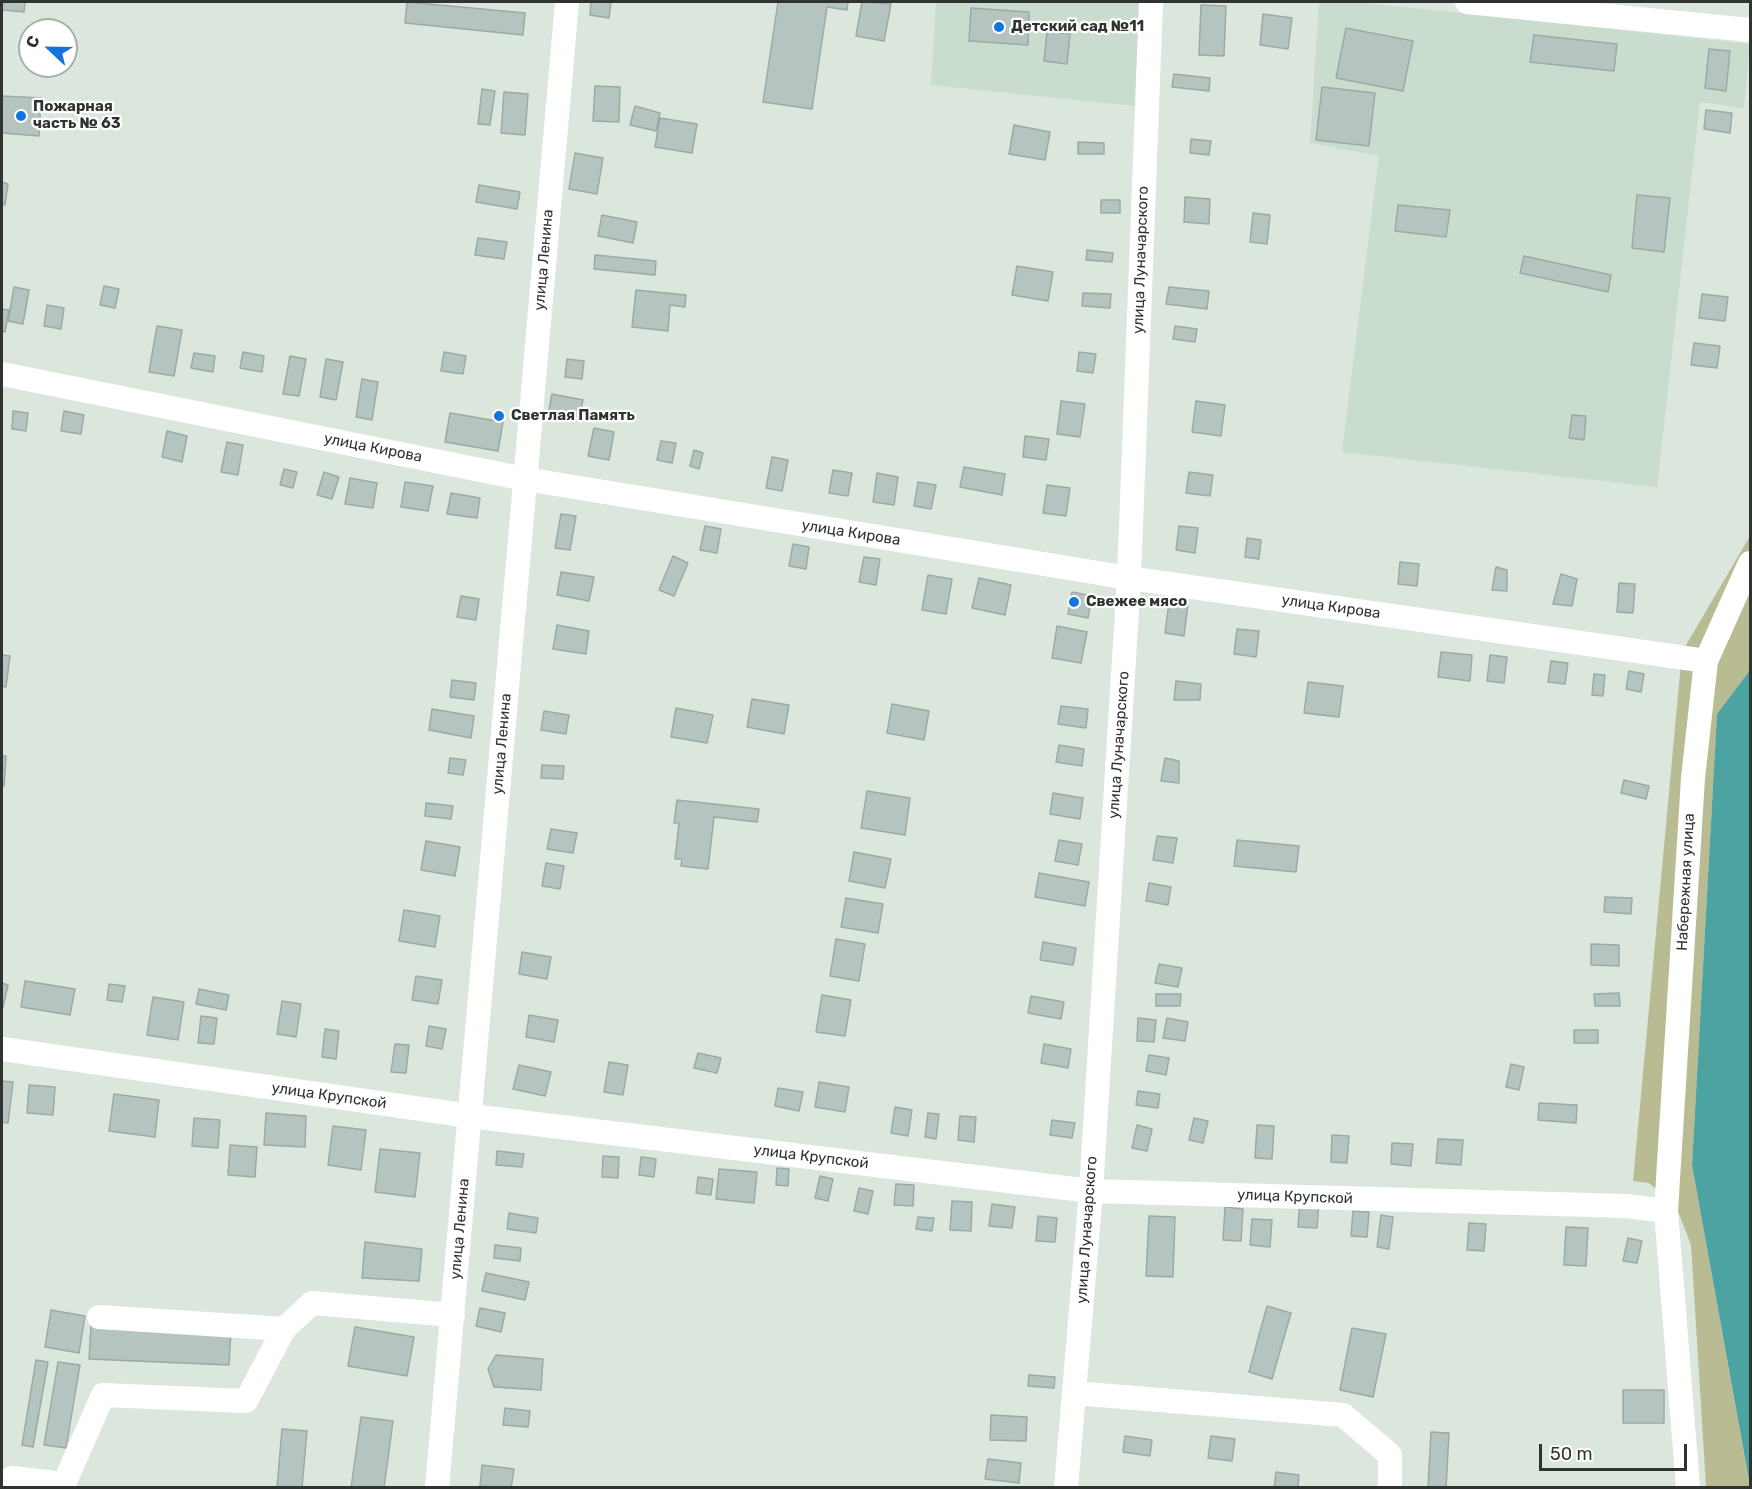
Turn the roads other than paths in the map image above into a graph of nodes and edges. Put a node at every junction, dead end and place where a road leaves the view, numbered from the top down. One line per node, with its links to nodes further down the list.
1 (567, 2): 6 (street, улица Ленина)
2 (1151, 2): 8 (street, улица Луначарского)
3 (1467, 2): 4 (street)
4 (1750, 30)
5 (2, 374): 6 (street, улица Кирова)
6 (525, 479): 8 (street, улица Кирова); 11 (street, улица Ленина)
7 (1750, 563): 9 (street, Набережная улица)
8 (1129, 578): 9 (street, улица Кирова); 12 (street, улица Луначарского)
9 (1706, 661): 13 (street, Набережная улица)
10 (2, 1049): 11 (street, улица Крупской)
11 (470, 1116): 12 (street, улица Крупской); 14 (street, улица Ленина)
12 (1091, 1191): 13 (street, улица Крупской); 17 (street, улица Луначарского)
13 (1666, 1211): 22 (street, Набережная улица)
14 (453, 1315): 16 (street); 19 (street, улица Ленина)
15 (99, 1317): 16 (street)
16 (284, 1329): 18 (street)
17 (1074, 1393): 20 (street, улица Луначарского); 21 (street)
18 (12, 1479)
19 (437, 1488)
20 (1066, 1488)
21 (1390, 1488)
22 (1688, 1488)

